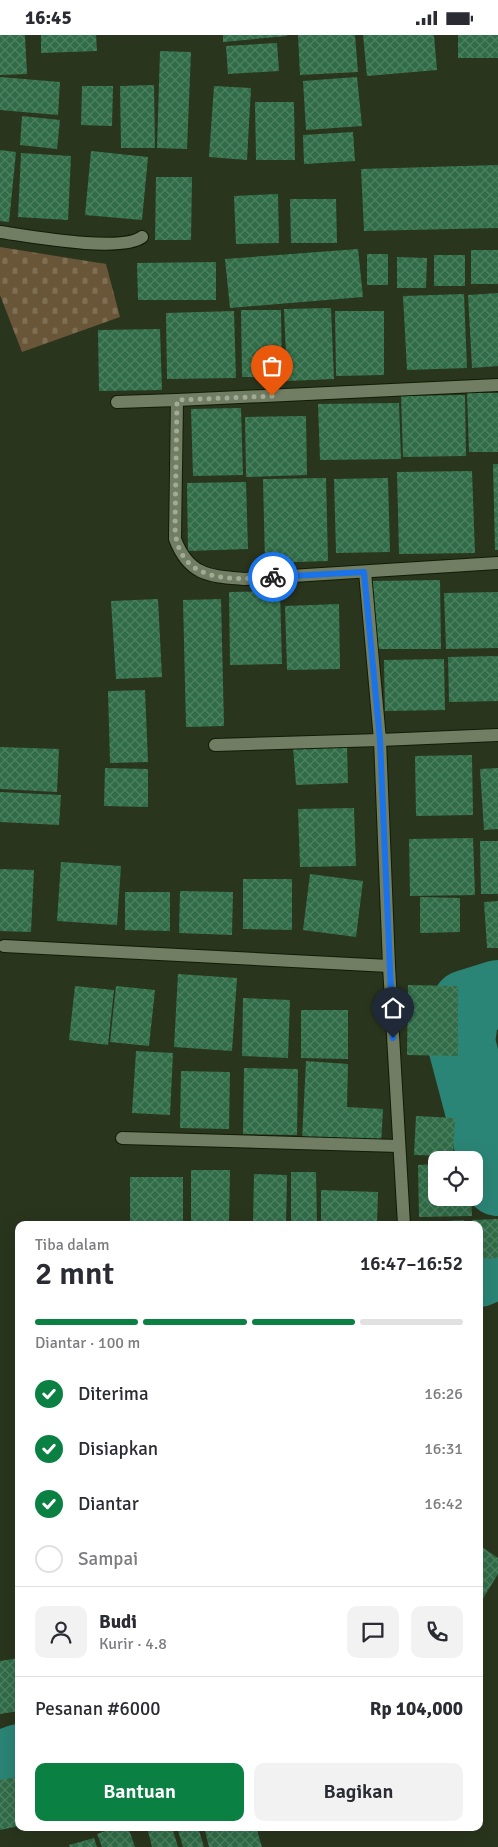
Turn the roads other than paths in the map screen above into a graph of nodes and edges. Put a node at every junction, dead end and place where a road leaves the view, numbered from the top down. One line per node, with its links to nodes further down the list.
1 (0, 232): 2 (street)
2 (142, 237)
3 (498, 385): 4 (street)
4 (177, 400): 5 (street); 7 (street)
5 (117, 402)
6 (498, 563): 7 (street)
7 (364, 572): 9 (street)
8 (498, 735): 9 (street)
9 (380, 740): 10 (street); 12 (street)
10 (215, 745)
11 (4, 946): 12 (street)
12 (389, 966): 14 (street)
13 (122, 1138): 14 (street)
14 (399, 1146): 15 (street)
15 (404, 1221)

